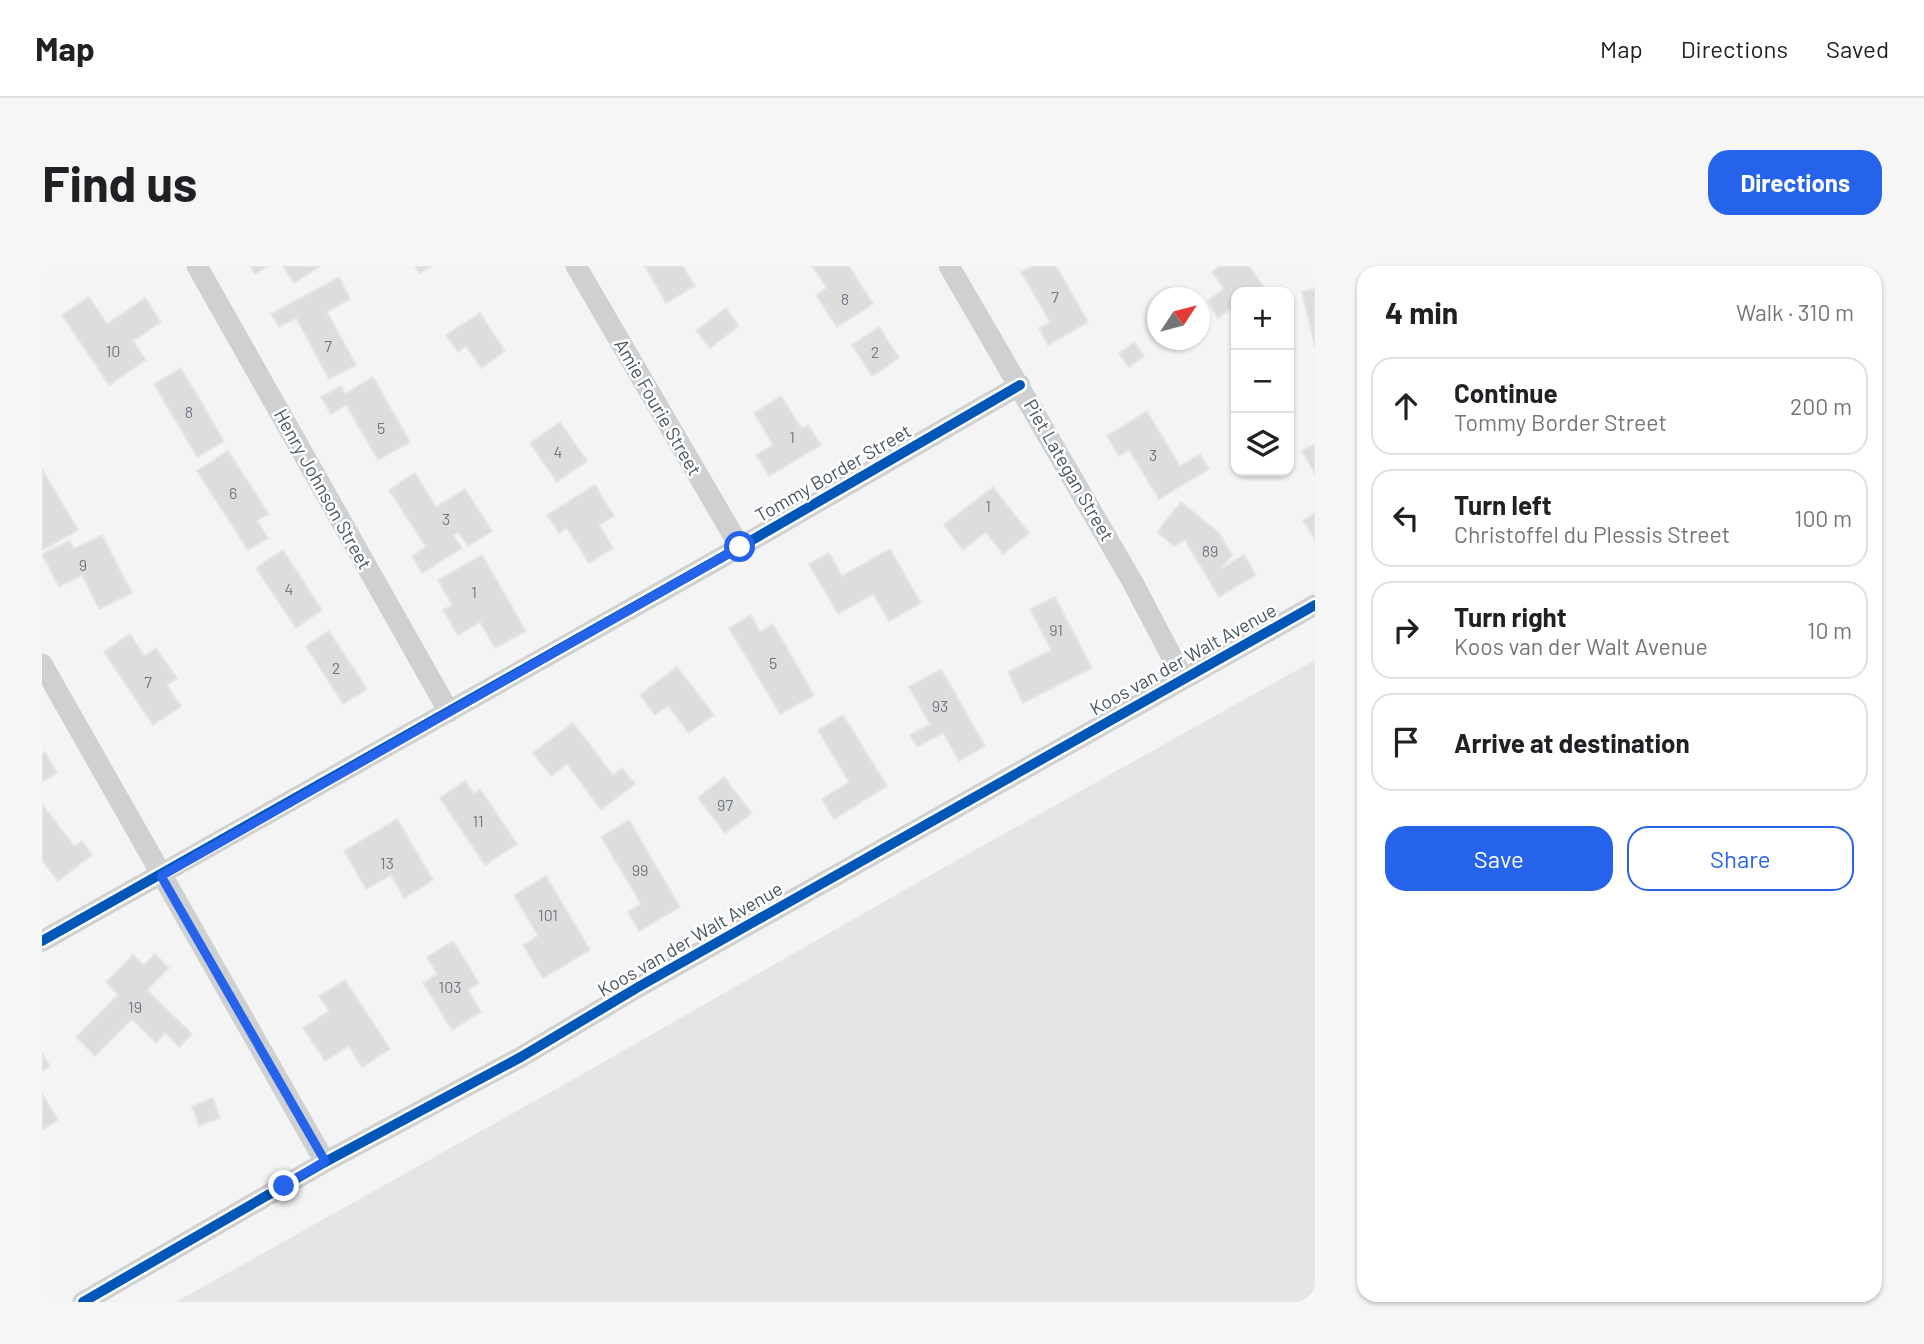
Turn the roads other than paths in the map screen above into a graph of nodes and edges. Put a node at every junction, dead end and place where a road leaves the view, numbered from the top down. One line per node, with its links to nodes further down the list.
1 (197, 266): 9 (street, Henry Johnson Street)
2 (576, 266): 5 (street, Amie Fourie Street)
3 (949, 266): 4 (street, Piet Lategan Street)
4 (1020, 385): 5 (street, Tommy Border Street); 8 (street, Piet Lategan Street)
5 (740, 547): 9 (street, Tommy Border Street)
6 (1315, 605): 8 (street, Koos van der Walt Avenue)
7 (42, 664): 10 (street)
8 (1183, 678): 12 (street, Koos van der Walt Avenue)
9 (449, 712): 10 (street, Tommy Border Street)
10 (161, 876): 11 (street, Tommy Border Street); 12 (street)
11 (42, 942)
12 (325, 1161): 13 (street, Koos van der Walt Avenue)
13 (83, 1302)

